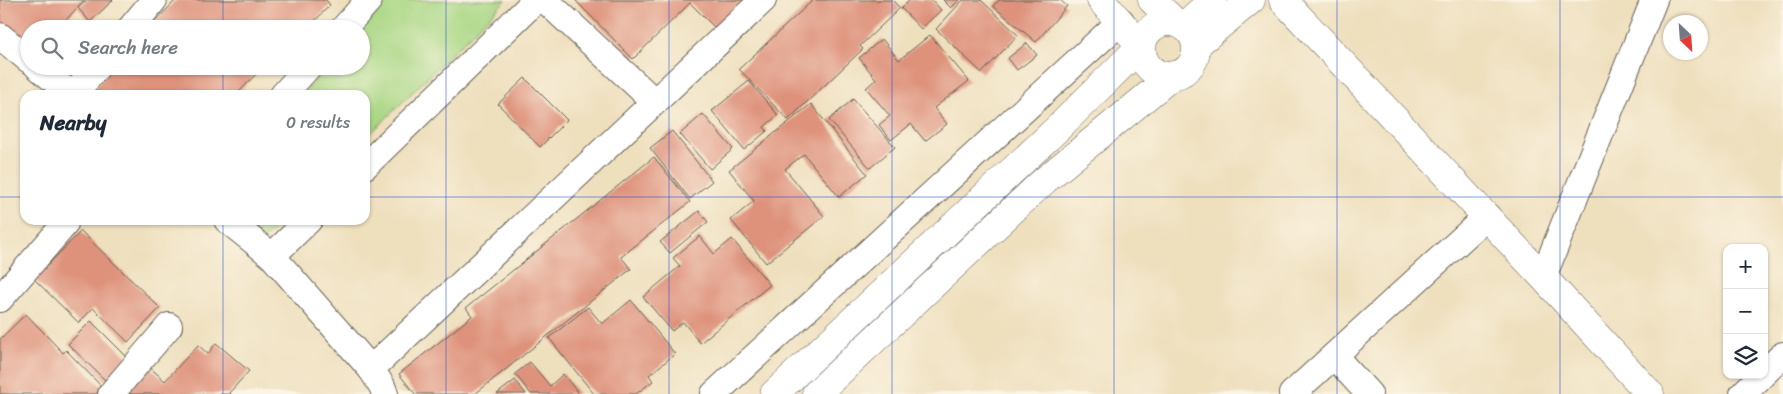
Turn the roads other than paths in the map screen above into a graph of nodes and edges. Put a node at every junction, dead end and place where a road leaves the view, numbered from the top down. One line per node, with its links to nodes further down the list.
1 (154, 0): 12 (street)
2 (369, 0): 13 (street)
3 (536, 0): 27 (street)
4 (546, 0): 26 (street)
5 (764, 0): 26 (street)
6 (1102, 0): 14 (main road)
7 (1152, 0): 15 (main road)
8 (1213, 0): 15 (main road)
9 (1251, 0): 15 (main road)
10 (1283, 0): 28 (main road)
11 (1654, 0): 35 (street)
12 (137, 20)
13 (351, 20)
14 (1121, 22): 17 (main road); 29 (street)
15 (1185, 31): 17 (main road); 22 (main road)
16 (0, 36): 18 (street)
17 (1141, 46): 22 (main road); 33 (main road)
18 (20, 53)
19 (48, 75): 23 (street)
20 (90, 75): 24 (street)
21 (301, 75): 25 (street)
22 (1173, 75): 47 (main road)
23 (67, 90)
24 (77, 90)
25 (287, 90)
26 (655, 102): 40 (street)
27 (370, 161)
28 (1486, 216): 35 (main road); 39 (street)
29 (902, 223): 33 (street); 45 (street)
30 (64, 225): 36 (street)
31 (233, 225): 34 (street)
32 (304, 225): 34 (street)
33 (927, 251): 46 (main road)
34 (272, 256): 40 (street)
35 (1543, 277): 50 (main road)
36 (0, 299)
37 (169, 326): 43 (street)
38 (1783, 355): 41 (street)
39 (1334, 356): 48 (street); 49 (street)
40 (371, 369): 44 (street)
41 (1768, 369)
42 (1758, 379): 51 (street)
43 (111, 394)
44 (385, 394)
45 (714, 394)
46 (774, 394)
47 (816, 394)
48 (1292, 394)
49 (1369, 394)
50 (1650, 394)
51 (1743, 394)

